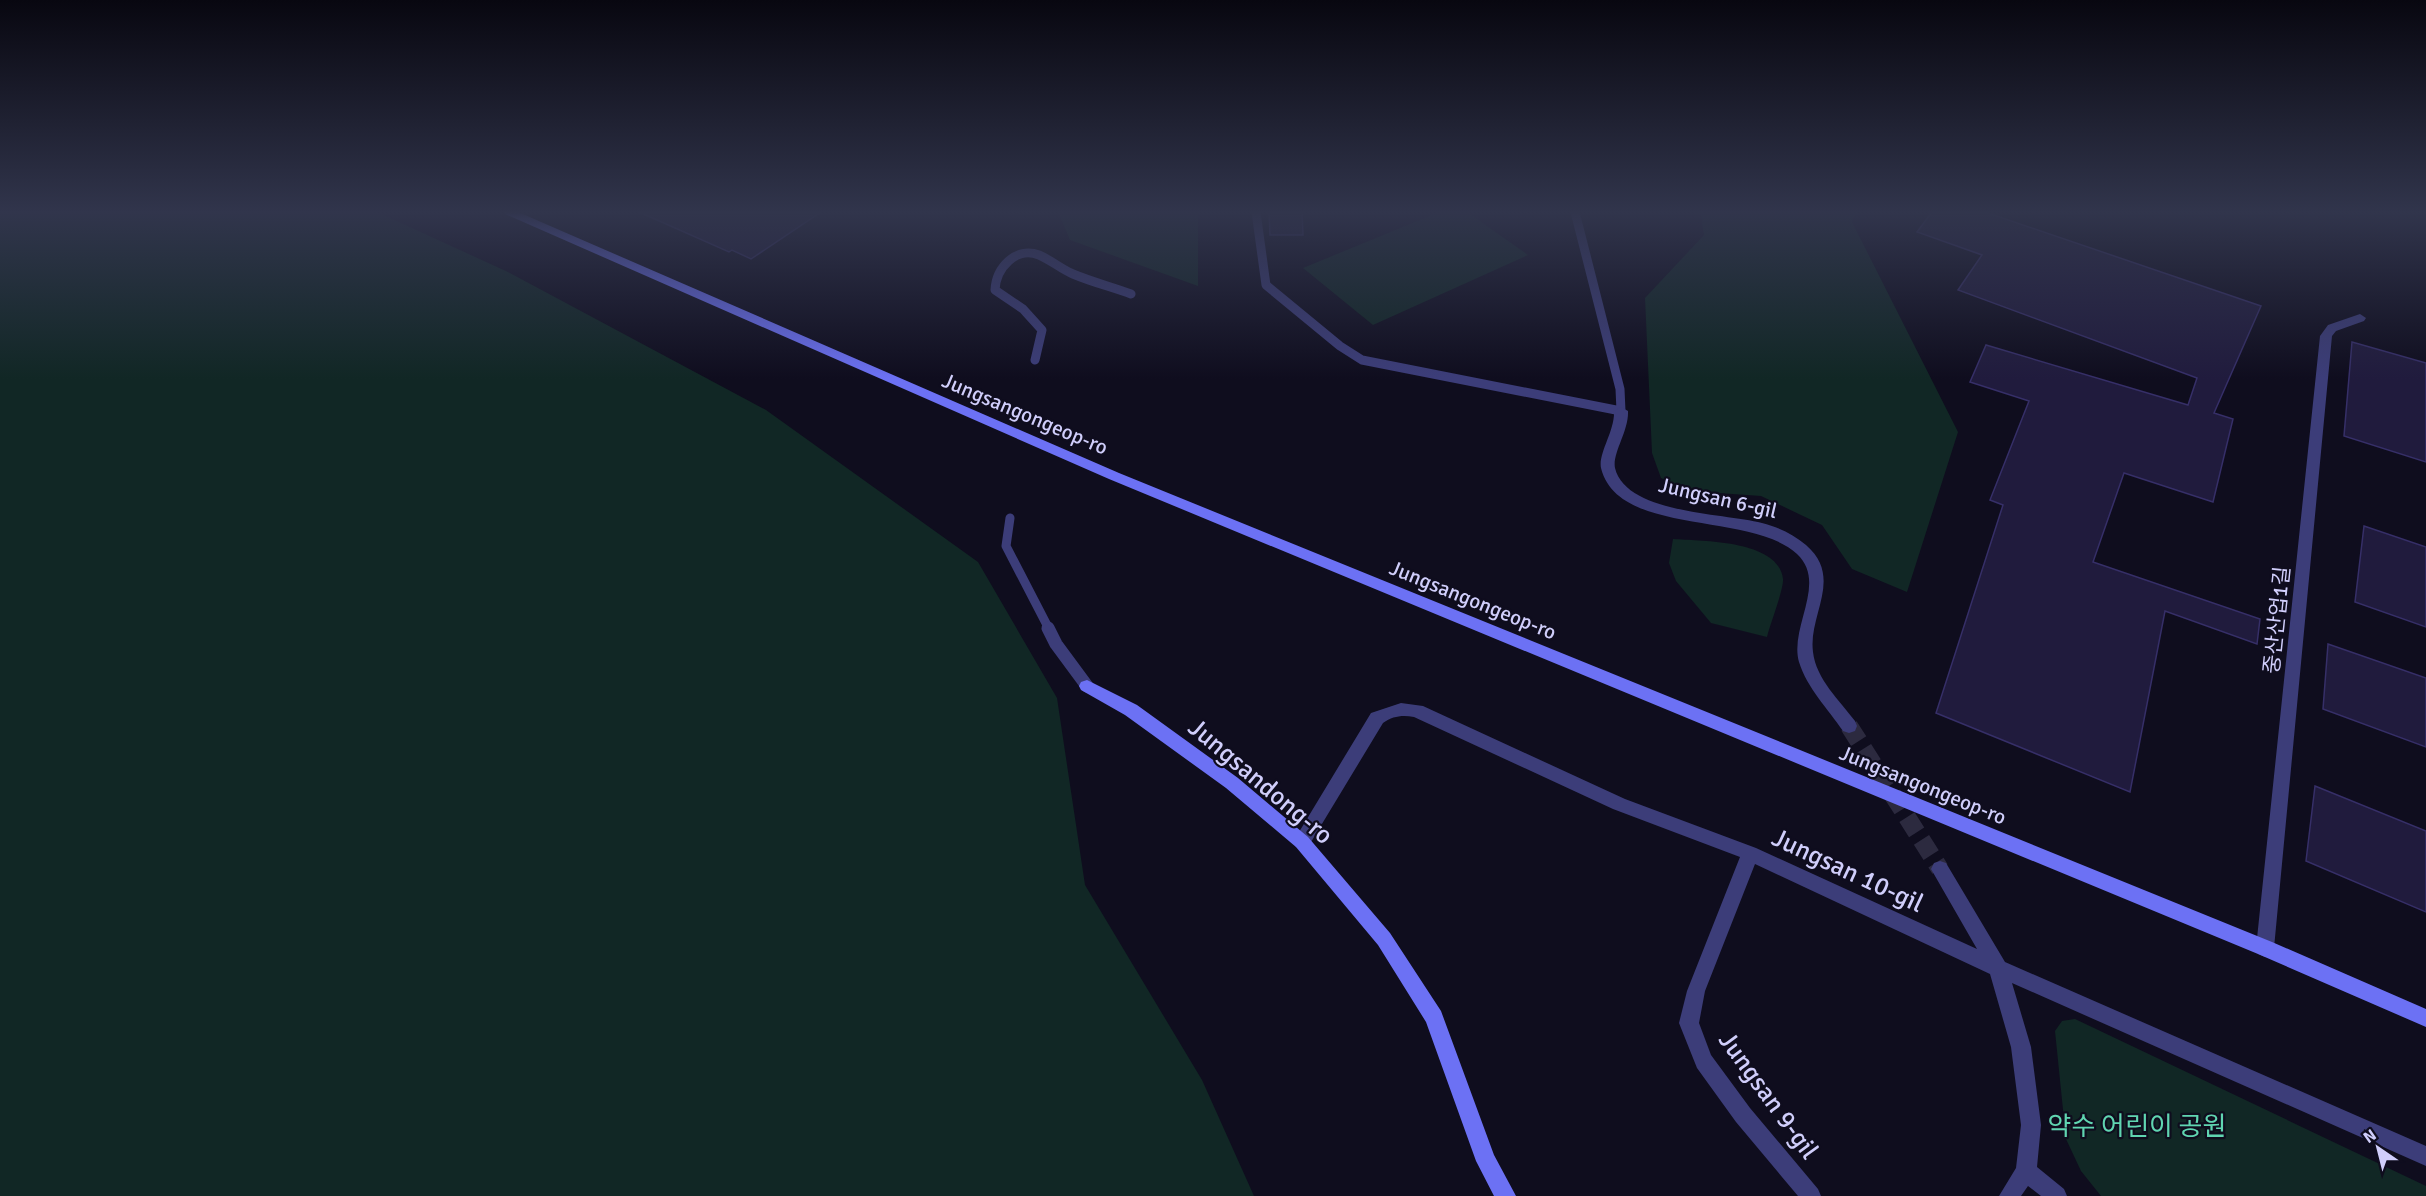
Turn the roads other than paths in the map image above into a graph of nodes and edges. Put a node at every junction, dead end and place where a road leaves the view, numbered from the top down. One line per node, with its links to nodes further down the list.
1 (637, 268): 16 (street, Jungsangongeop-ro)
2 (1002, 268): 8 (lane)
3 (1060, 268): 6 (lane)
4 (1265, 268): 9 (lane)
5 (1589, 268): 9 (lane)
6 (1131, 294)
7 (2360, 318): 16 (street, 중산산업1길)
8 (1035, 360)
9 (1621, 411): 12 (street, Jungsan 6-gil)
10 (1010, 518): 11 (lane)
11 (1087, 686): 13 (street, Jungsandong-ro)
12 (1849, 726)
13 (1302, 842): 14 (street, Jungsan 10-gil); 21 (street, Jungsandong-ro)
14 (1750, 853): 17 (street, Jungsan 10-gil); 22 (street, Jungsan 9-gil)
15 (1940, 869): 17 (street)
16 (2265, 948): 18 (street, Jungsangongeop-ro)
17 (1998, 968): 19 (street, Jungsan 10-gil); 20 (street)
18 (2426, 1018)
19 (2426, 1156)
20 (2026, 1171): 23 (street); 24 (street)
21 (1506, 1196)
22 (1811, 1196)
23 (2009, 1196)
24 (2057, 1196)

